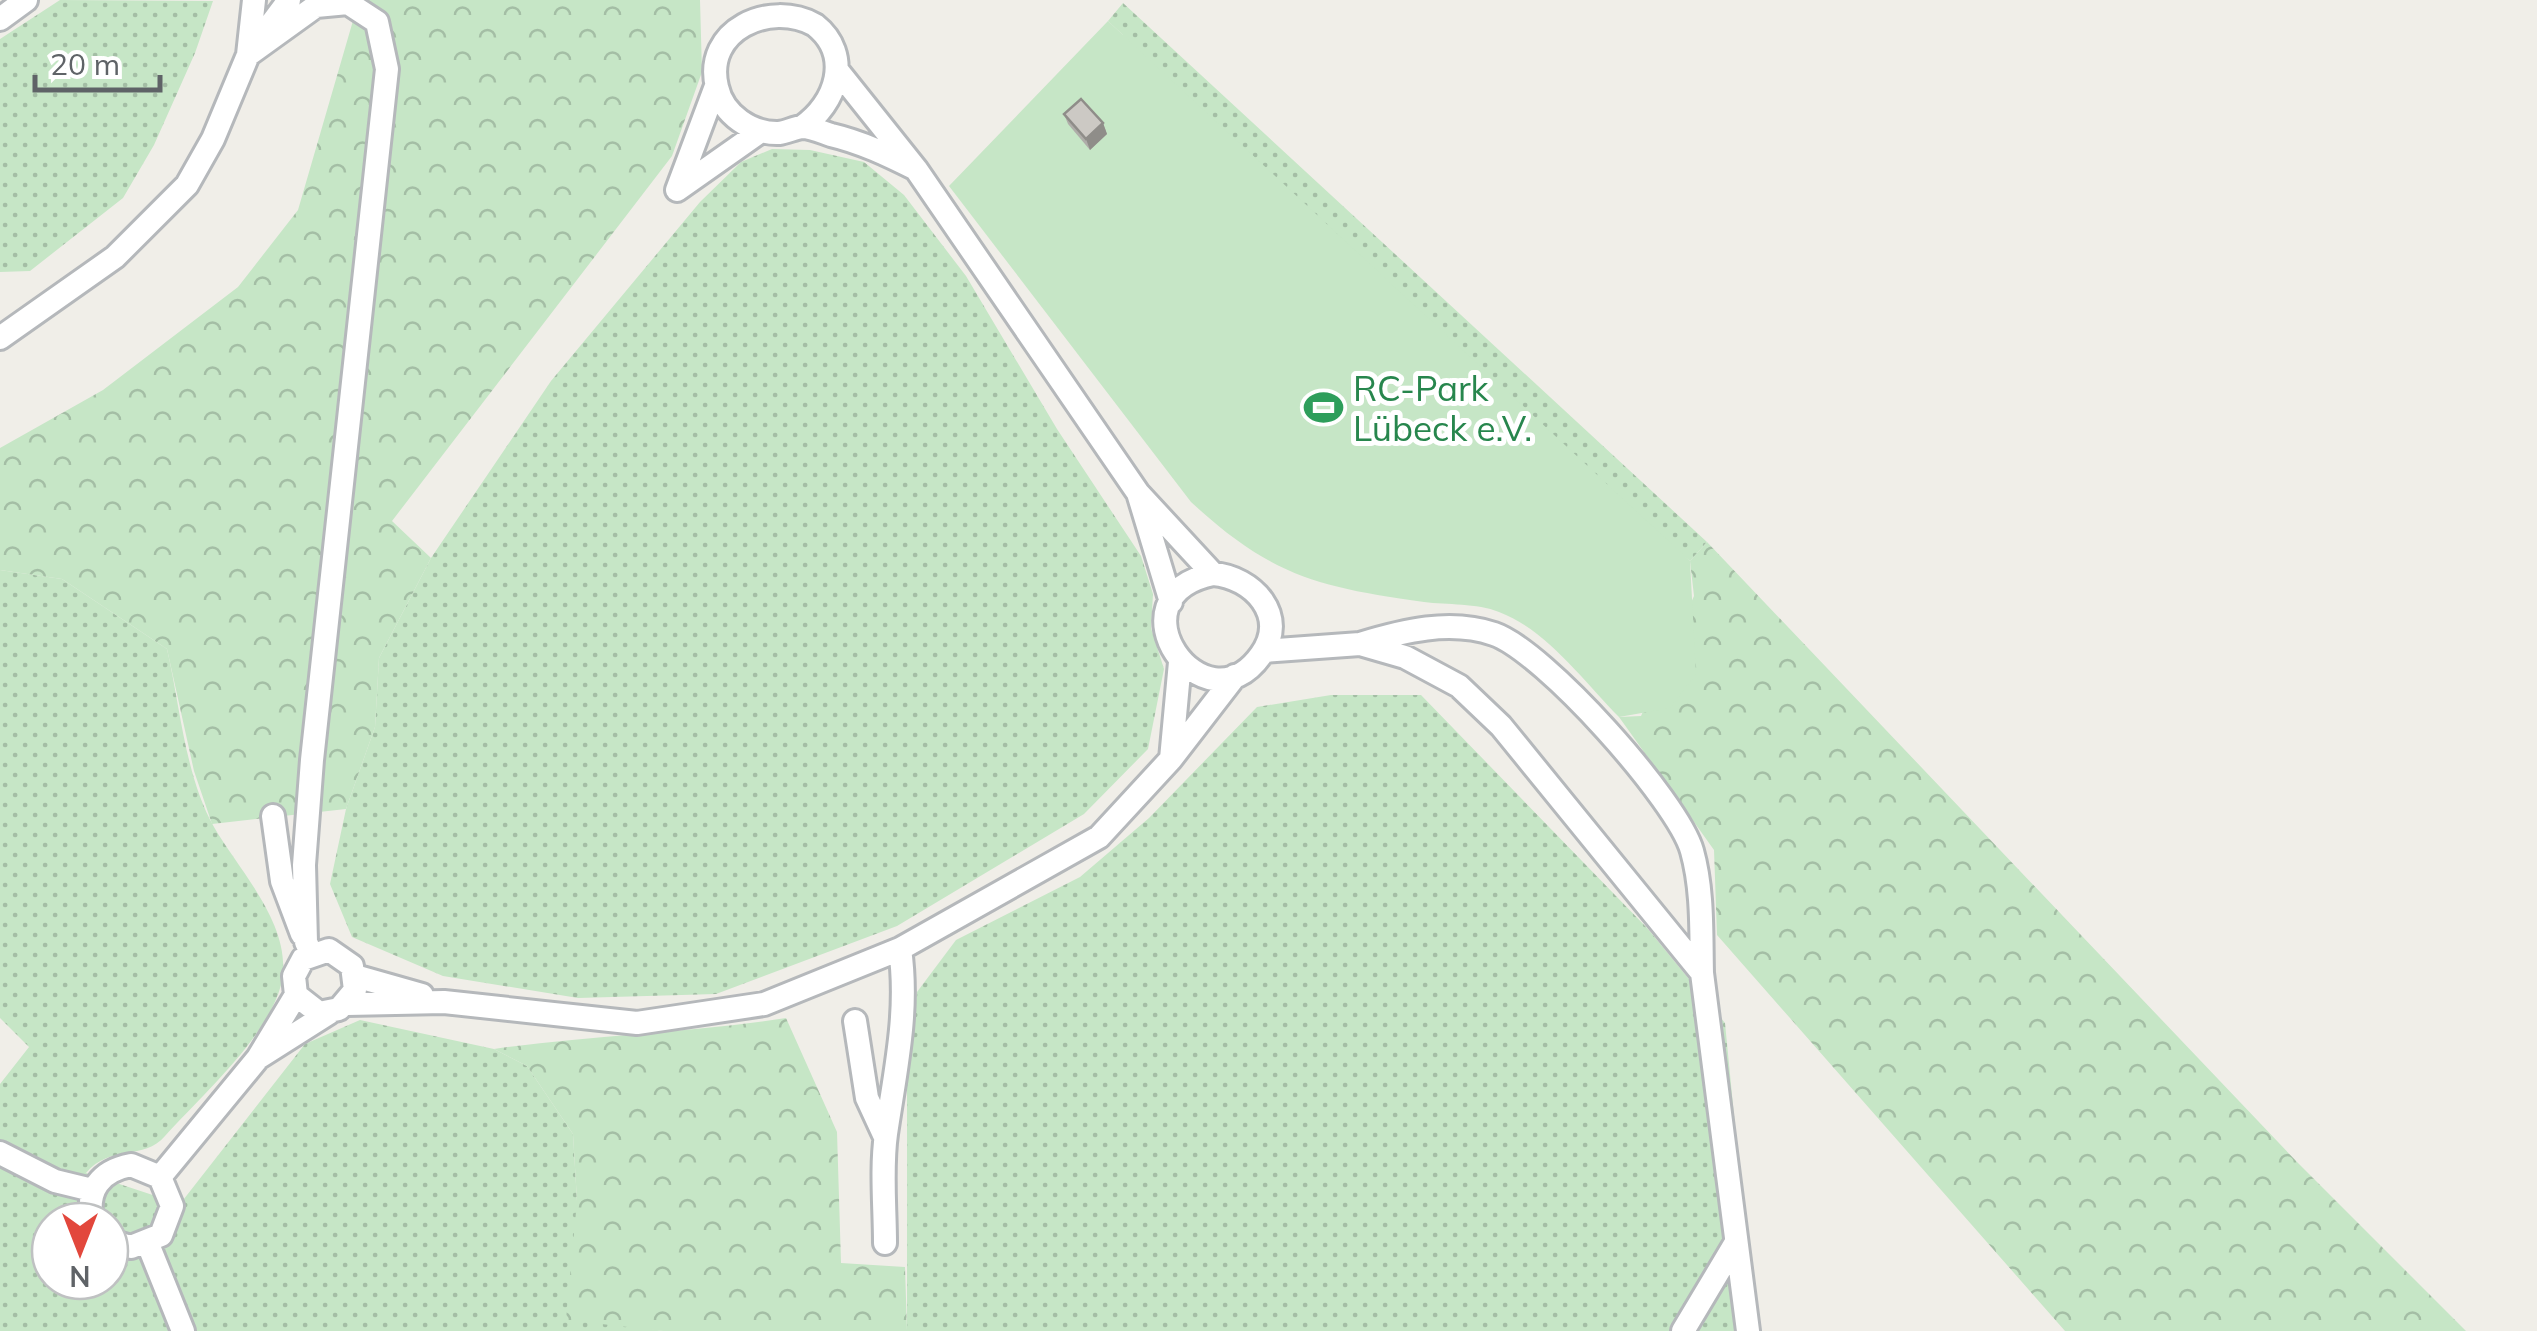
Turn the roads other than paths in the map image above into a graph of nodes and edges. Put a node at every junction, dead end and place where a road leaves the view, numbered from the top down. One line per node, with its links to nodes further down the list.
1 (26, 0): 6 (lane)
2 (254, 0): 8 (lane)
3 (289, 0): 8 (lane)
4 (740, 0): 7 (lane)
5 (792, 7): 7 (lane); 9 (lane)
6 (0, 18)
7 (736, 25): 10 (lane)
8 (248, 55): 14 (lane); 24 (lane)
9 (837, 70): 11 (lane); 13 (lane)
10 (716, 86): 12 (lane); 12 (lane)
11 (802, 127): 12 (lane); 13 (lane)
12 (761, 132)
13 (916, 169): 15 (lane)
14 (0, 338)
15 (1138, 493): 16 (lane); 17 (lane)
16 (1213, 574): 17 (lane); 19 (lane)
17 (1171, 602): 20 (lane)
18 (1360, 644): 19 (lane); 26 (lane); 26 (lane)
19 (1264, 651): 21 (lane)
20 (1180, 662): 21 (lane); 22 (lane)
21 (1234, 676): 22 (lane)
22 (1171, 758): 25 (lane)
23 (273, 816): 24 (lane)
24 (308, 948): 27 (lane); 28 (lane)
25 (900, 949): 29 (lane); 33 (lane)
26 (1702, 973): 40 (lane)
27 (356, 976): 29 (lane); 30 (lane)
28 (296, 995): 30 (lane); 32 (lane)
29 (444, 1002): 30 (lane)
30 (338, 1008): 32 (lane)
31 (856, 1021): 33 (lane)
32 (258, 1058): 35 (lane)
33 (886, 1137): 38 (lane)
34 (0, 1153): 36 (lane)
35 (160, 1177): 36 (lane); 39 (lane)
36 (92, 1190): 37 (lane)
37 (92, 1201)
38 (886, 1243)
39 (148, 1244): 41 (lane); 42 (lane)
40 (1735, 1244): 43 (lane); 44 (lane)
41 (130, 1247)
42 (183, 1331)
43 (1683, 1331)
44 (1748, 1331)

